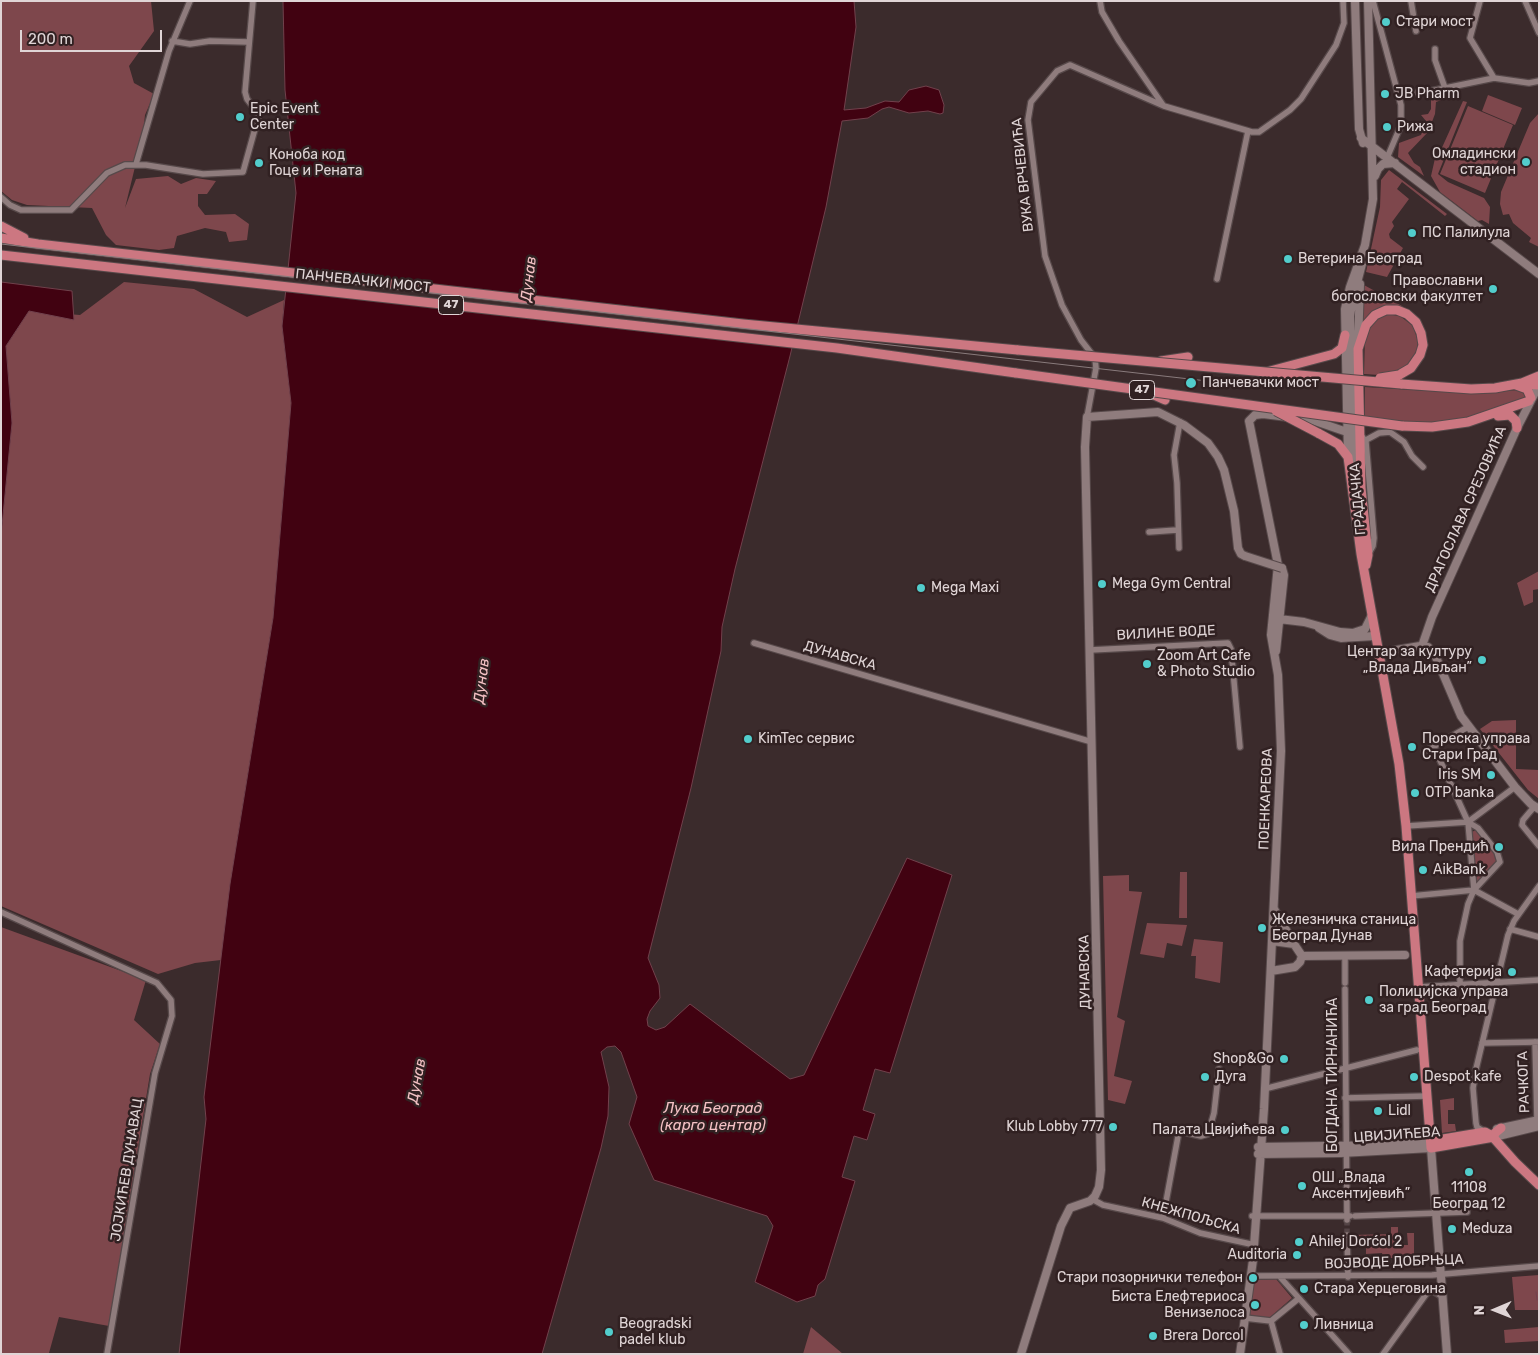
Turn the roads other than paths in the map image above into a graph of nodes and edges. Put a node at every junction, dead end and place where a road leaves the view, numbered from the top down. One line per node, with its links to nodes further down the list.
1 (190, 1): 14 (street)
2 (253, 1): 15 (street)
3 (1100, 1): 21 (street)
4 (1343, 1): 22 (street)
5 (1356, 1): 23 (main road)
6 (1368, 1): 24 (main road)
7 (1374, 1): 20 (street)
8 (1411, 1): 12 (street)
9 (1480, 1): 17 (street)
10 (1525, 1): 11 (street)
11 (1537, 23): 13 (street)
12 (1416, 31)
13 (1539, 32)
14 (172, 41): 15 (street); 28 (street)
15 (248, 42): 28 (street)
16 (1435, 49): 19 (street)
17 (1494, 78): 18 (street); 19 (street)
18 (1539, 81)
19 (1445, 88): 20 (street)
20 (1399, 94): 25 (street)
21 (1164, 106): 22 (street, ВУКА ВРЧЕВИЋА); 53 (street, ВУКА ВРЧЕВИЋА)
22 (1248, 131): 38 (street)
23 (1361, 138): 24 (main road); 26 (main road)
24 (1373, 148): 25 (main road); 26 (main road)
25 (1387, 158): 27 (main road)
26 (1374, 162): 29 (main road)
27 (1395, 163): 29 (main road); 37 (main road)
28 (136, 164): 30 (street)
29 (1374, 178): 34 (main road)
30 (1, 197)
31 (1, 226): 33 (main road)
32 (1, 238): 33 (main road, 47)
33 (38, 244): 42 (main road, ПАНЧЕВАЧКИ МОСТ / 47, bridge)
34 (1364, 245): 36 (main road); 39 (main road)
35 (1, 255): 48 (main road, ПАНЧЕВАЧКИ МОСТ / 47, bridge)
36 (1361, 271): 40 (main road); 62 (main road)
37 (1539, 274)
38 (1217, 279)
39 (1345, 335): 43 (main road); 55 (main road)
40 (1358, 349): 45 (main road); 59 (main road)
41 (1188, 356): 42 (main road, bridge)
42 (1154, 362): 43 (main road, 47, bridge)
43 (1267, 372): 45 (main road, 47, bridge)
44 (1539, 376): 46 (main road, 47)
45 (1400, 379): 46 (main road, 47)
46 (1516, 384): 47 (main road); 50 (main road)
47 (1539, 385): 50 (main road, ДРАГОСЛАВА СРЕЈОВИЋА)
48 (1143, 390): 49 (main road, bridge); 51 (main road, 47, bridge)
49 (1165, 400)
50 (1530, 400): 52 (main road, 47); 57 (main road, ДРАГОСЛАВА СРЕЈОВИЋА)
51 (1269, 408): 52 (main road, 47, bridge); 60 (main road, bridge)
52 (1490, 415): 57 (main road)
53 (1087, 417): 54 (main road); 73 (main road, ДУНАВСКА)
54 (1180, 422): 63 (street); 68 (main road, ПОЕНКАРЕОВА, bridge)
55 (1348, 422): 56 (main road); 58 (main road)
56 (1323, 423): 58 (main road); 75 (main road, ПОЕНКАРЕОВА)
57 (1517, 428): 72 (main road, ДРАГОСЛАВА СРЕЈОВИЋА)
58 (1347, 432): 60 (main road)
59 (1363, 437): 61 (street); 66 (main road)
60 (1348, 457): 62 (main road)
61 (1424, 467)
62 (1354, 501): 66 (main road)
63 (1177, 530): 64 (street); 65 (street)
64 (1149, 532)
65 (1179, 548)
66 (1364, 570): 67 (main road)
67 (1372, 615): 69 (main road); 70 (main road)
68 (1279, 619): 69 (main road); 75 (main road, ПОЕНКАРЕОВА)
69 (1316, 625): 70 (main road)
70 (1375, 636): 74 (main road)
71 (754, 644): 77 (street, ДУНАВСКА)
72 (1422, 646): 74 (main road); 76 (main road)
73 (1090, 650): 77 (main road, ДУНАВСКА); 78 (street, ВИЛИНЕ ВОДЕ)
74 (1379, 653): 84 (main road)
75 (1276, 658): 89 (main road, ПОЕНКАРЕОВА)
76 (1468, 727): 79 (street); 81 (main road)
77 (1092, 742): 120 (main road, ДУНАВСКА)
78 (1240, 747)
79 (1434, 747): 80 (street); 83 (street)
80 (1424, 752)
81 (1515, 787): 82 (main road); 83 (street)
82 (1536, 808): 85 (street)
83 (1468, 822): 84 (street); 87 (street); 87 (street)
84 (1406, 826): 88 (main road)
85 (1539, 846)
86 (1538, 888): 91 (street)
87 (1474, 890): 88 (street); 91 (street); 102 (street)
88 (1411, 896): 103 (main road)
89 (1274, 908): 94 (main road, ПОЕНКАРЕОВА); 95 (main road)
90 (1, 912): 137 (street, ЈОЈКИЋЕВ ДУНАВАЦ)
91 (1518, 914): 92 (street)
92 (1510, 929): 93 (street); 101 (street)
93 (1539, 937)
94 (1272, 941): 95 (main road); 99 (main road, ПОЕНКАРЕОВА)
95 (1294, 944): 97 (main road)
96 (1405, 955): 98 (main road)
97 (1302, 956): 98 (main road); 99 (main road)
98 (1345, 956): 107 (street, БОГДАНА ТИРНАНИЋА)
99 (1271, 971): 109 (main road, ПОЕНКАРЕОВА)
100 (1539, 980): 101 (street)
101 (1497, 981): 102 (street); 105 (street)
102 (1460, 983): 103 (street)
103 (1418, 987): 110 (main road)
104 (1537, 1042): 105 (street); 112 (street, РАЧКОГА)
105 (1482, 1043): 114 (street)
106 (1417, 1050): 107 (street)
107 (1345, 1067): 109 (street); 111 (street, БОГДАНА ТИРНАНИЋА)
108 (1219, 1069): 125 (street)
109 (1264, 1088): 118 (main road, ПОЕНКАРЕОВА)
110 (1427, 1096): 111 (street); 116 (main road)
111 (1345, 1098): 117 (street, БОГДАНА ТИРНАНИЋА)
112 (1538, 1122): 113 (main road, ЦВИЈИЋЕВА); 115 (main road, ЦВИЈИЋЕВА)
113 (1501, 1128): 114 (main road, ЦВИЈИЋЕВА); 115 (main road)
114 (1485, 1132): 115 (main road); 116 (main road, ЦВИЈИЋЕВА)
115 (1494, 1137): 116 (main road, ЦВИЈИЋЕВА); 119 (main road)
116 (1431, 1144): 117 (main road, ЦВИЈИЋЕВА); 122 (main road)
117 (1346, 1149): 118 (main road, ЦВИЈИЋЕВА); 124 (street, БОГДАНА ТИРНАНИЋА)
118 (1259, 1151): 123 (main road, ПОЕНКАРЕОВА)
119 (1537, 1181)
120 (1092, 1199): 125 (street, КНЕЖПОЉСКА); 138 (main road)
121 (1467, 1212): 122 (street)
122 (1436, 1214): 124 (street); 129 (main road)
123 (1254, 1216): 124 (street); 127 (main road, ПОЕНКАРЕОВА)
124 (1350, 1217)
125 (1163, 1218): 127 (street, КНЕЖПОЉСКА)
126 (1347, 1235): 132 (street)
127 (1252, 1245): 130 (main road, ПОЕНКАРЕОВА)
128 (1539, 1266): 129 (street, ВОЈВОДЕ ДОБРЊЦА)
129 (1441, 1274): 132 (street, ВОЈВОДЕ ДОБРЊЦА); 133 (main road)
130 (1250, 1276): 131 (street, ВОЈВОДЕ ДОБРЊЦА); 135 (main road, ПОЕНКАРЕОВА)
131 (1280, 1277): 132 (street, ВОЈВОДЕ ДОБРЊЦА); 134 (street)
132 (1348, 1277)
133 (1443, 1297): 142 (street); 143 (main road)
134 (1298, 1299): 136 (street); 141 (street)
135 (1245, 1318): 136 (street); 139 (main road, ПОЕНКАРЕОВА)
136 (1271, 1321): 140 (street)
137 (107, 1354)
138 (1021, 1354)
139 (1240, 1354)
140 (1280, 1354)
141 (1349, 1354)
142 (1383, 1354)
143 (1447, 1354)

